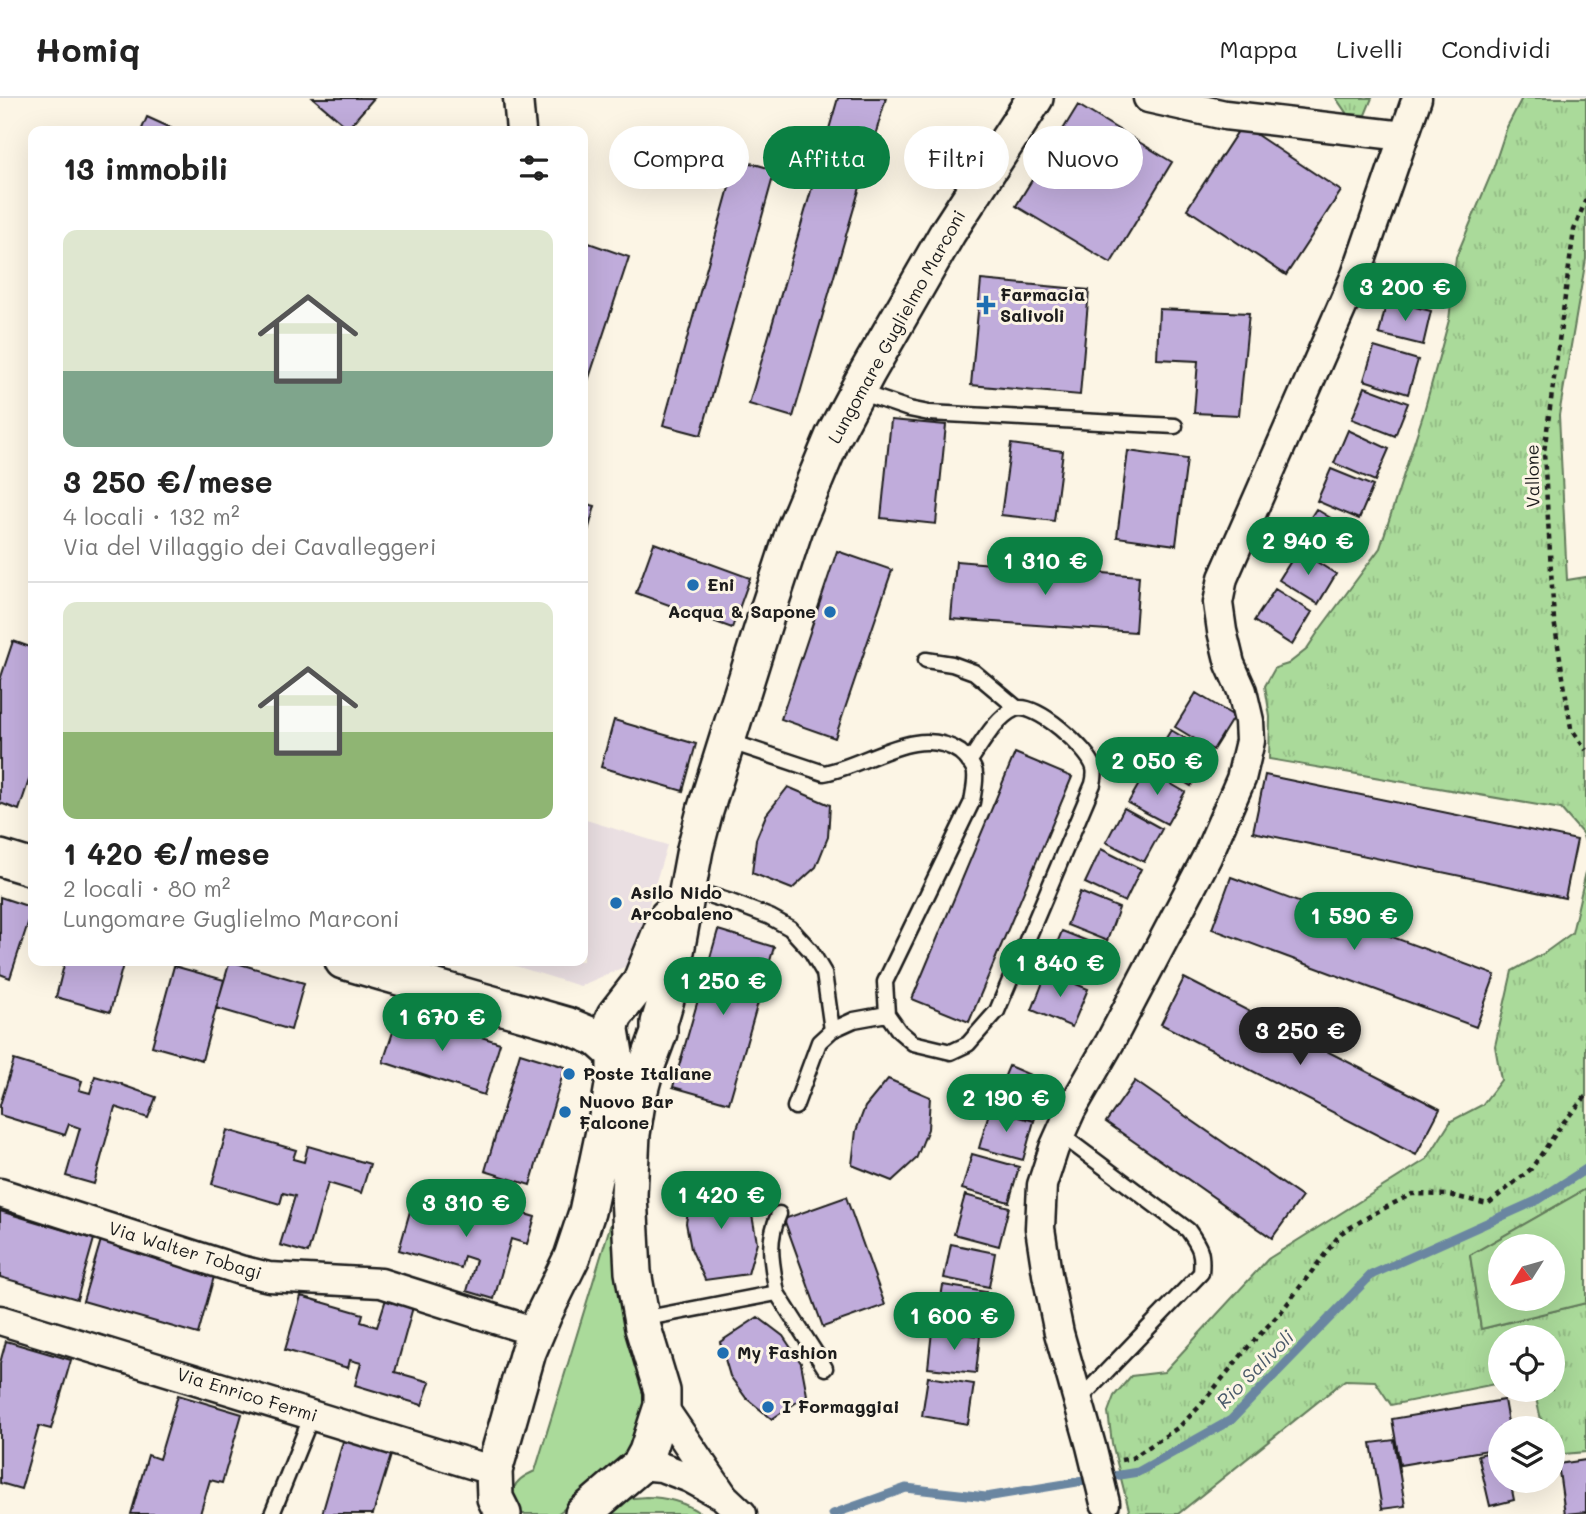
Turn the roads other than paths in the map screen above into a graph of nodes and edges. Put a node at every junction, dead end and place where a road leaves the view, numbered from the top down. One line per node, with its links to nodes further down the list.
1 (518, 98): 5 (street)
2 (1035, 98): 7 (street, Lungomare Guglielmo Marconi)
3 (1148, 98): 6 (street)
4 (1417, 98): 6 (street)
5 (521, 126)
6 (1404, 136): 25 (street)
7 (857, 391): 8 (lane); 11 (street, Lungomare Guglielmo Marconi)
8 (1175, 426)
9 (926, 660): 10 (lane)
10 (1017, 708): 12 (lane); 19 (lane)
11 (727, 741): 12 (lane); 13 (street, Lungomare Guglielmo Marconi)
12 (969, 762): 19 (lane)
13 (695, 849): 16 (street, Lungomare Guglielmo Marconi); 18 (street, Lungomare Guglielmo Marconi)
14 (0, 858): 15 (street)
15 (28, 866)
16 (689, 889): 20 (street, Lungomare Guglielmo Marconi); 22 (lane)
17 (365, 966): 21 (street)
18 (618, 1012): 20 (street); 21 (street); 23 (street)
19 (887, 1014): 22 (lane)
20 (659, 1023): 29 (street, Lungomare Guglielmo Marconi)
21 (566, 1025): 23 (street)
22 (832, 1030): 24 (lane)
23 (615, 1054): 31 (street)
24 (795, 1107)
25 (1060, 1134): 33 (street); 33 (lane)
26 (0, 1193): 31 (street, Via Walter Tobagi)
27 (779, 1214): 28 (lane)
28 (777, 1293): 29 (lane); 32 (lane)
29 (642, 1319): 34 (street, Lungomare Guglielmo Marconi)
30 (0, 1320): 35 (street, Via Enrico Fermi)
31 (536, 1332): 37 (street)
32 (825, 1368)
33 (1077, 1402): 39 (street)
34 (663, 1406): 36 (street, Lungomare Guglielmo Marconi); 38 (street)
35 (313, 1415): 37 (street, Via Enrico Fermi); 40 (lane)
36 (640, 1465): 38 (street); 41 (street, Lungomare Guglielmo Marconi)
37 (496, 1499)
38 (733, 1506)
39 (1104, 1507)
40 (272, 1514)
41 (583, 1514)

